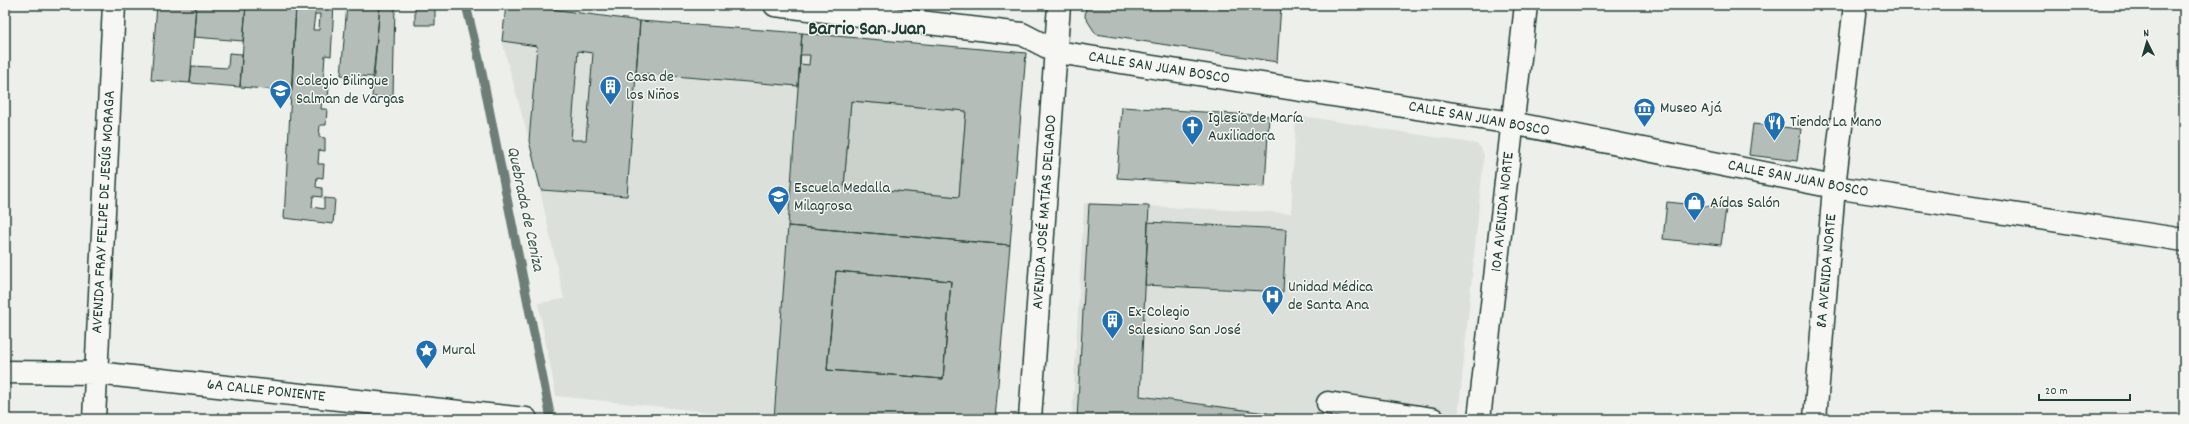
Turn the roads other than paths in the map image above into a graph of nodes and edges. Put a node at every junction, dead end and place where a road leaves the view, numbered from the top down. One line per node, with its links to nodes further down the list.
1 (114, 5): 11 (street, AVENIDA FRAY FELIPE DE JESÚS MORAGA)
2 (776, 5): 6 (street, CALLE SAN JUAN BOSCO)
3 (1059, 5): 6 (street, AVENIDA JOSÉ MATÍAS DELGADO)
4 (1526, 5): 7 (street, 10A AVENIDA NORTE)
5 (1855, 5): 8 (street, 8A AVENIDA NORTE)
6 (1057, 52): 7 (street, CALLE SAN JUAN BOSCO); 15 (street, AVENIDA JOSÉ MATÍAS DELGADO)
7 (1512, 123): 8 (street, CALLE SAN JUAN BOSCO); 17 (street, 10A AVENIDA NORTE)
8 (1834, 187): 9 (street, CALLE SAN JUAN BOSCO); 18 (street, 8A AVENIDA NORTE)
9 (2184, 240)
10 (5, 372): 11 (street, 6A CALLE PONIENTE)
11 (96, 373): 13 (street, AVENIDA FRAY FELIPE DE JESÚS MORAGA); 14 (street, 6A CALLE PONIENTE)
12 (1328, 403): 16 (street)
13 (94, 419)
14 (526, 419)
15 (1030, 419)
16 (1432, 419)
17 (1480, 419)
18 (1815, 419)

